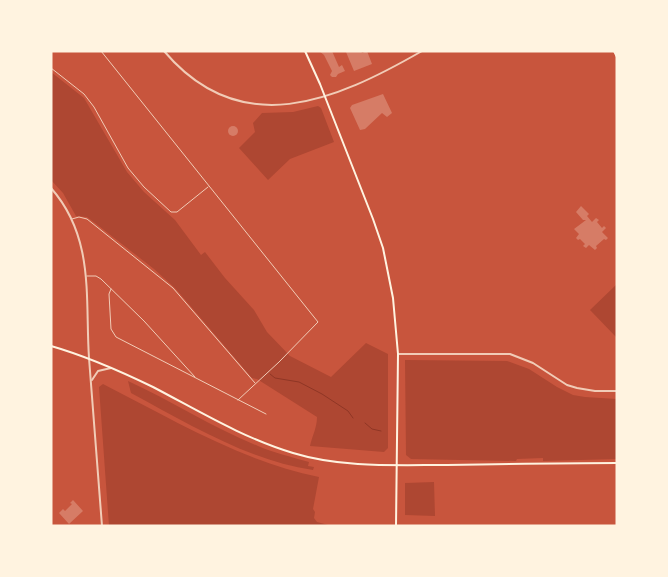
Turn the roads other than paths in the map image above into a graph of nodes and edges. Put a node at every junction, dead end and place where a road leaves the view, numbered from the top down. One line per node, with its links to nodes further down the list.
1 (101, 51): 9 (street)
2 (164, 51): 8 (street)
3 (305, 51): 8 (main road)
4 (422, 51): 8 (street)
5 (614, 51): 6 (main road)
6 (617, 57)
7 (51, 68): 9 (street)
8 (325, 96): 15 (main road)
9 (209, 186): 20 (street)
10 (51, 188): 11 (street)
11 (72, 219): 12 (street); 20 (street)
12 (87, 276): 13 (street); 16 (street)
13 (111, 290): 18 (street); 18 (street)
14 (51, 346): 16 (main road)
15 (398, 354): 21 (street); 25 (main road)
16 (89, 359): 17 (main road); 19 (street)
17 (111, 368): 19 (street); 25 (main road)
18 (196, 378): 22 (street)
19 (91, 382): 26 (street)
20 (255, 384): 22 (street)
21 (617, 391)
22 (238, 400): 23 (street)
23 (266, 414)
24 (617, 463): 25 (main road)
25 (397, 465): 27 (main road)
26 (102, 526)
27 (396, 526)

